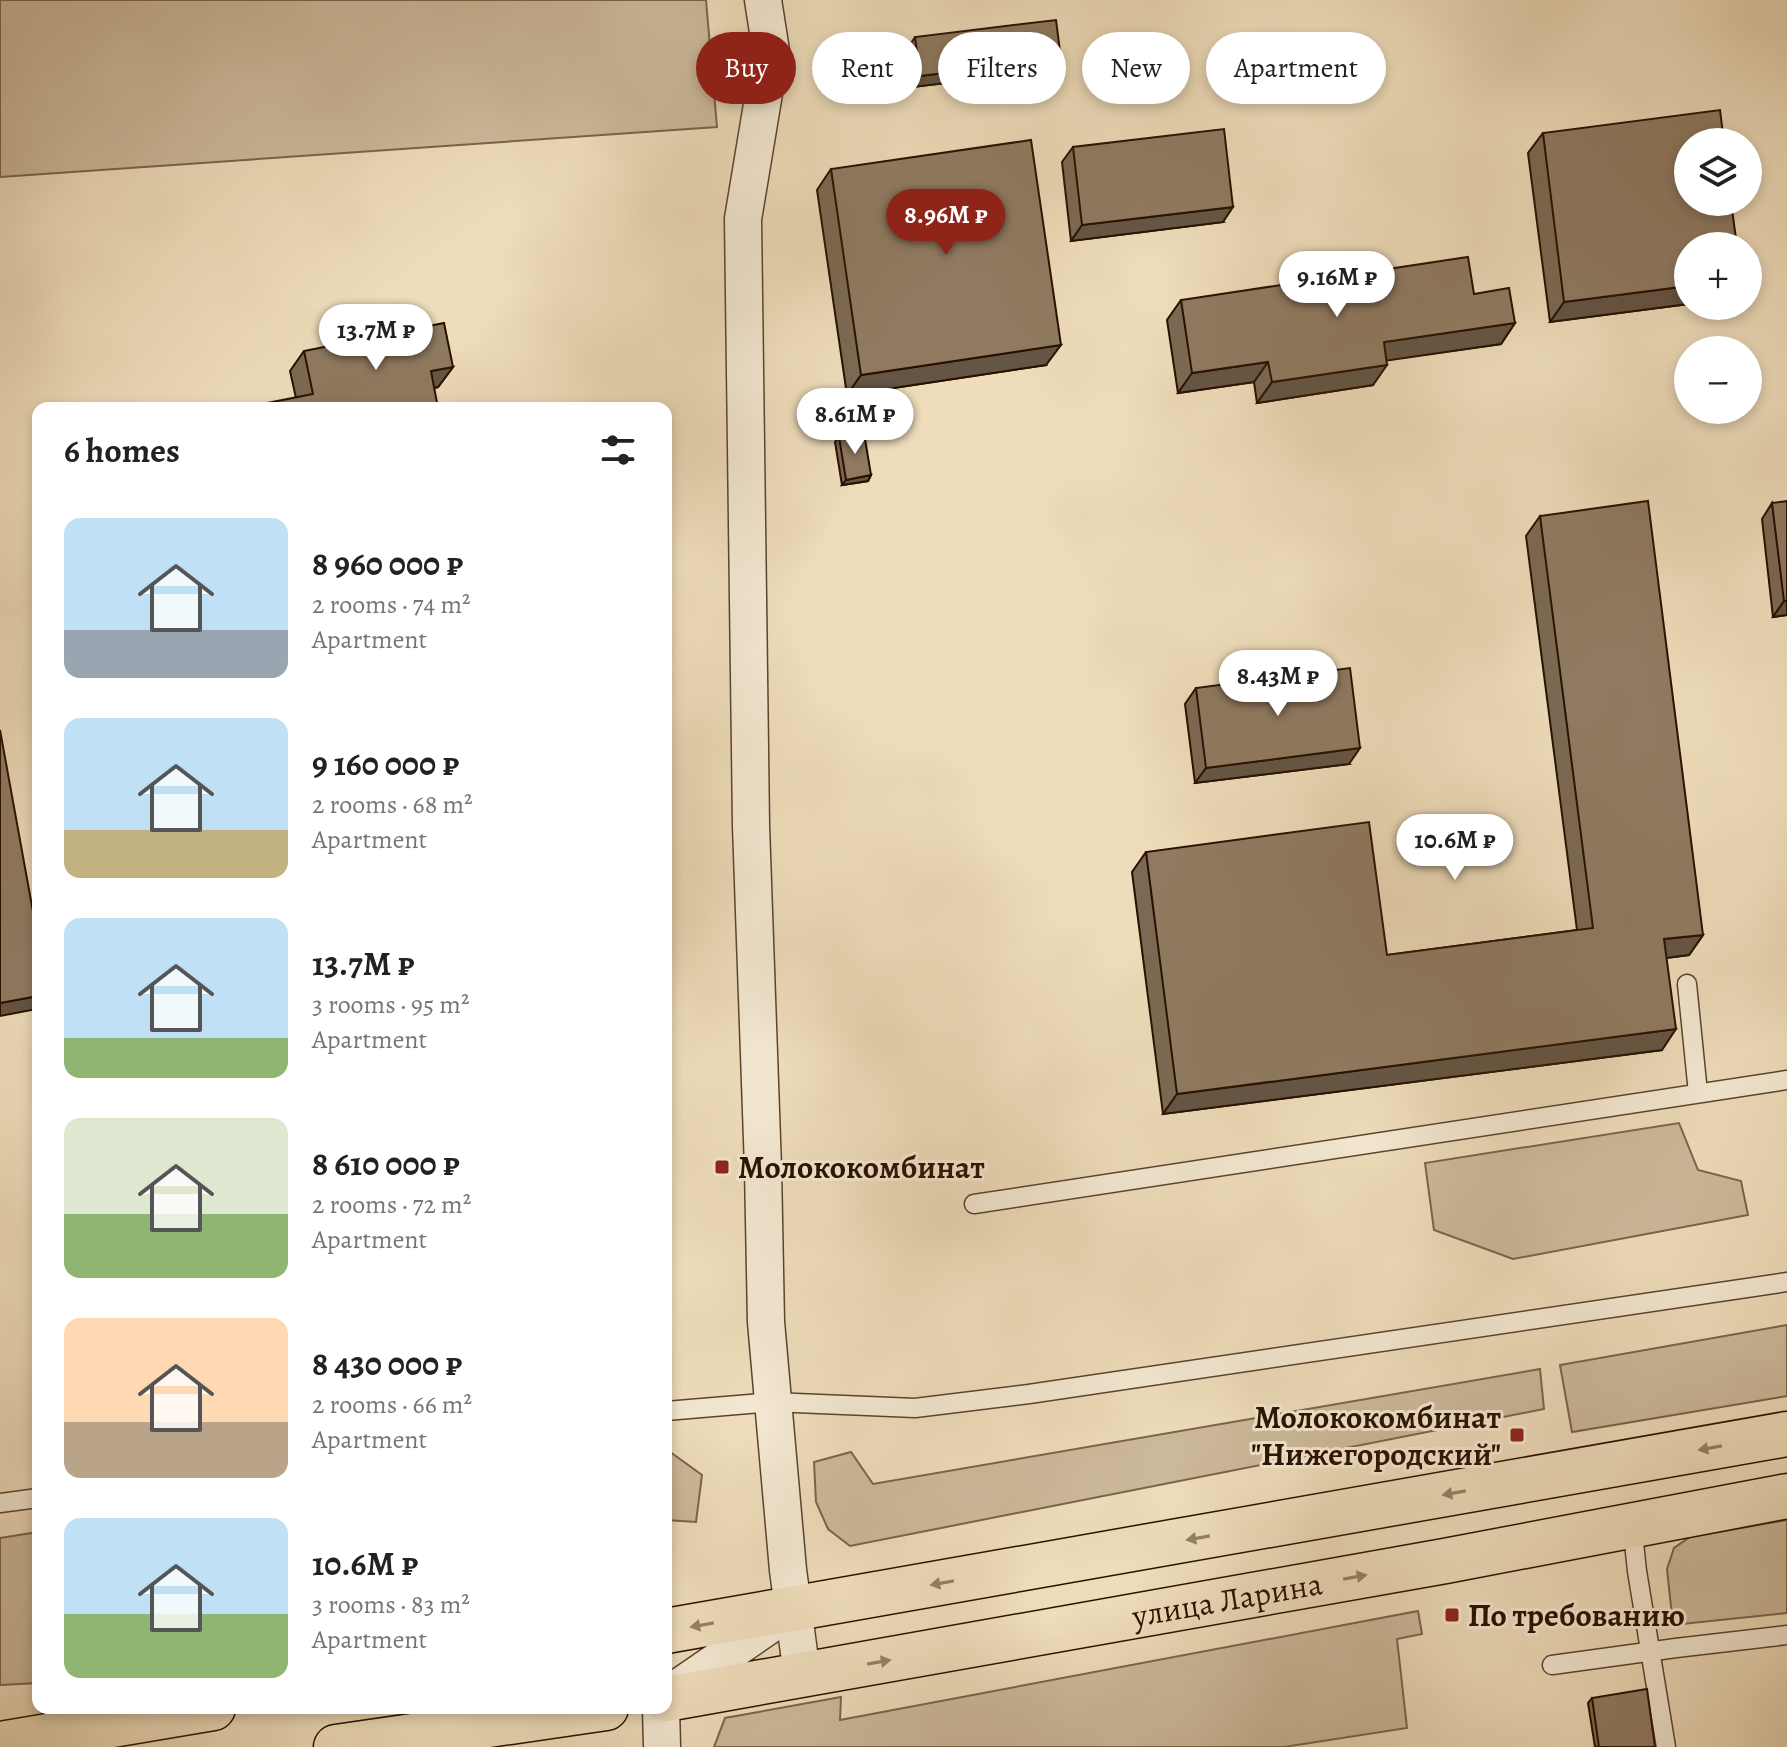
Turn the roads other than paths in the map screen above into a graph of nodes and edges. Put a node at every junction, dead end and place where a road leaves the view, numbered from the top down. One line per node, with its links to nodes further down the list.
1 (763, 0): 7 (street)
2 (1687, 984): 4 (lane)
3 (1787, 1080): 4 (lane)
4 (1698, 1093): 5 (lane)
5 (974, 1204)
6 (1787, 1282): 7 (lane)
7 (772, 1402): 8 (lane); 14 (street)
8 (672, 1410)
9 (1787, 1434): 14 (main road, улица Ларина, one-way to 14)
10 (1787, 1496): 13 (main road, улица Ларина)
11 (32, 1499): 12 (lane)
12 (0, 1503)
13 (1632, 1524): 17 (lane); 19 (main road, улица Ларина, one-way to 13)
14 (793, 1609): 15 (main road, улица Ларина, one-way to 15); 19 (street); 20 (street)
15 (672, 1630)
16 (1787, 1635): 17 (lane)
17 (1651, 1651): 18 (lane); 28 (lane)
18 (1552, 1665)
19 (802, 1675): 21 (main road, улица Ларина)
20 (672, 1694)
21 (672, 1697)
22 (178, 1714): 25 (main road)
23 (564, 1714): 26 (main road)
24 (661, 1714): 27 (street)
25 (0, 1744)
26 (336, 1747)
27 (662, 1747)
28 (1666, 1747)

